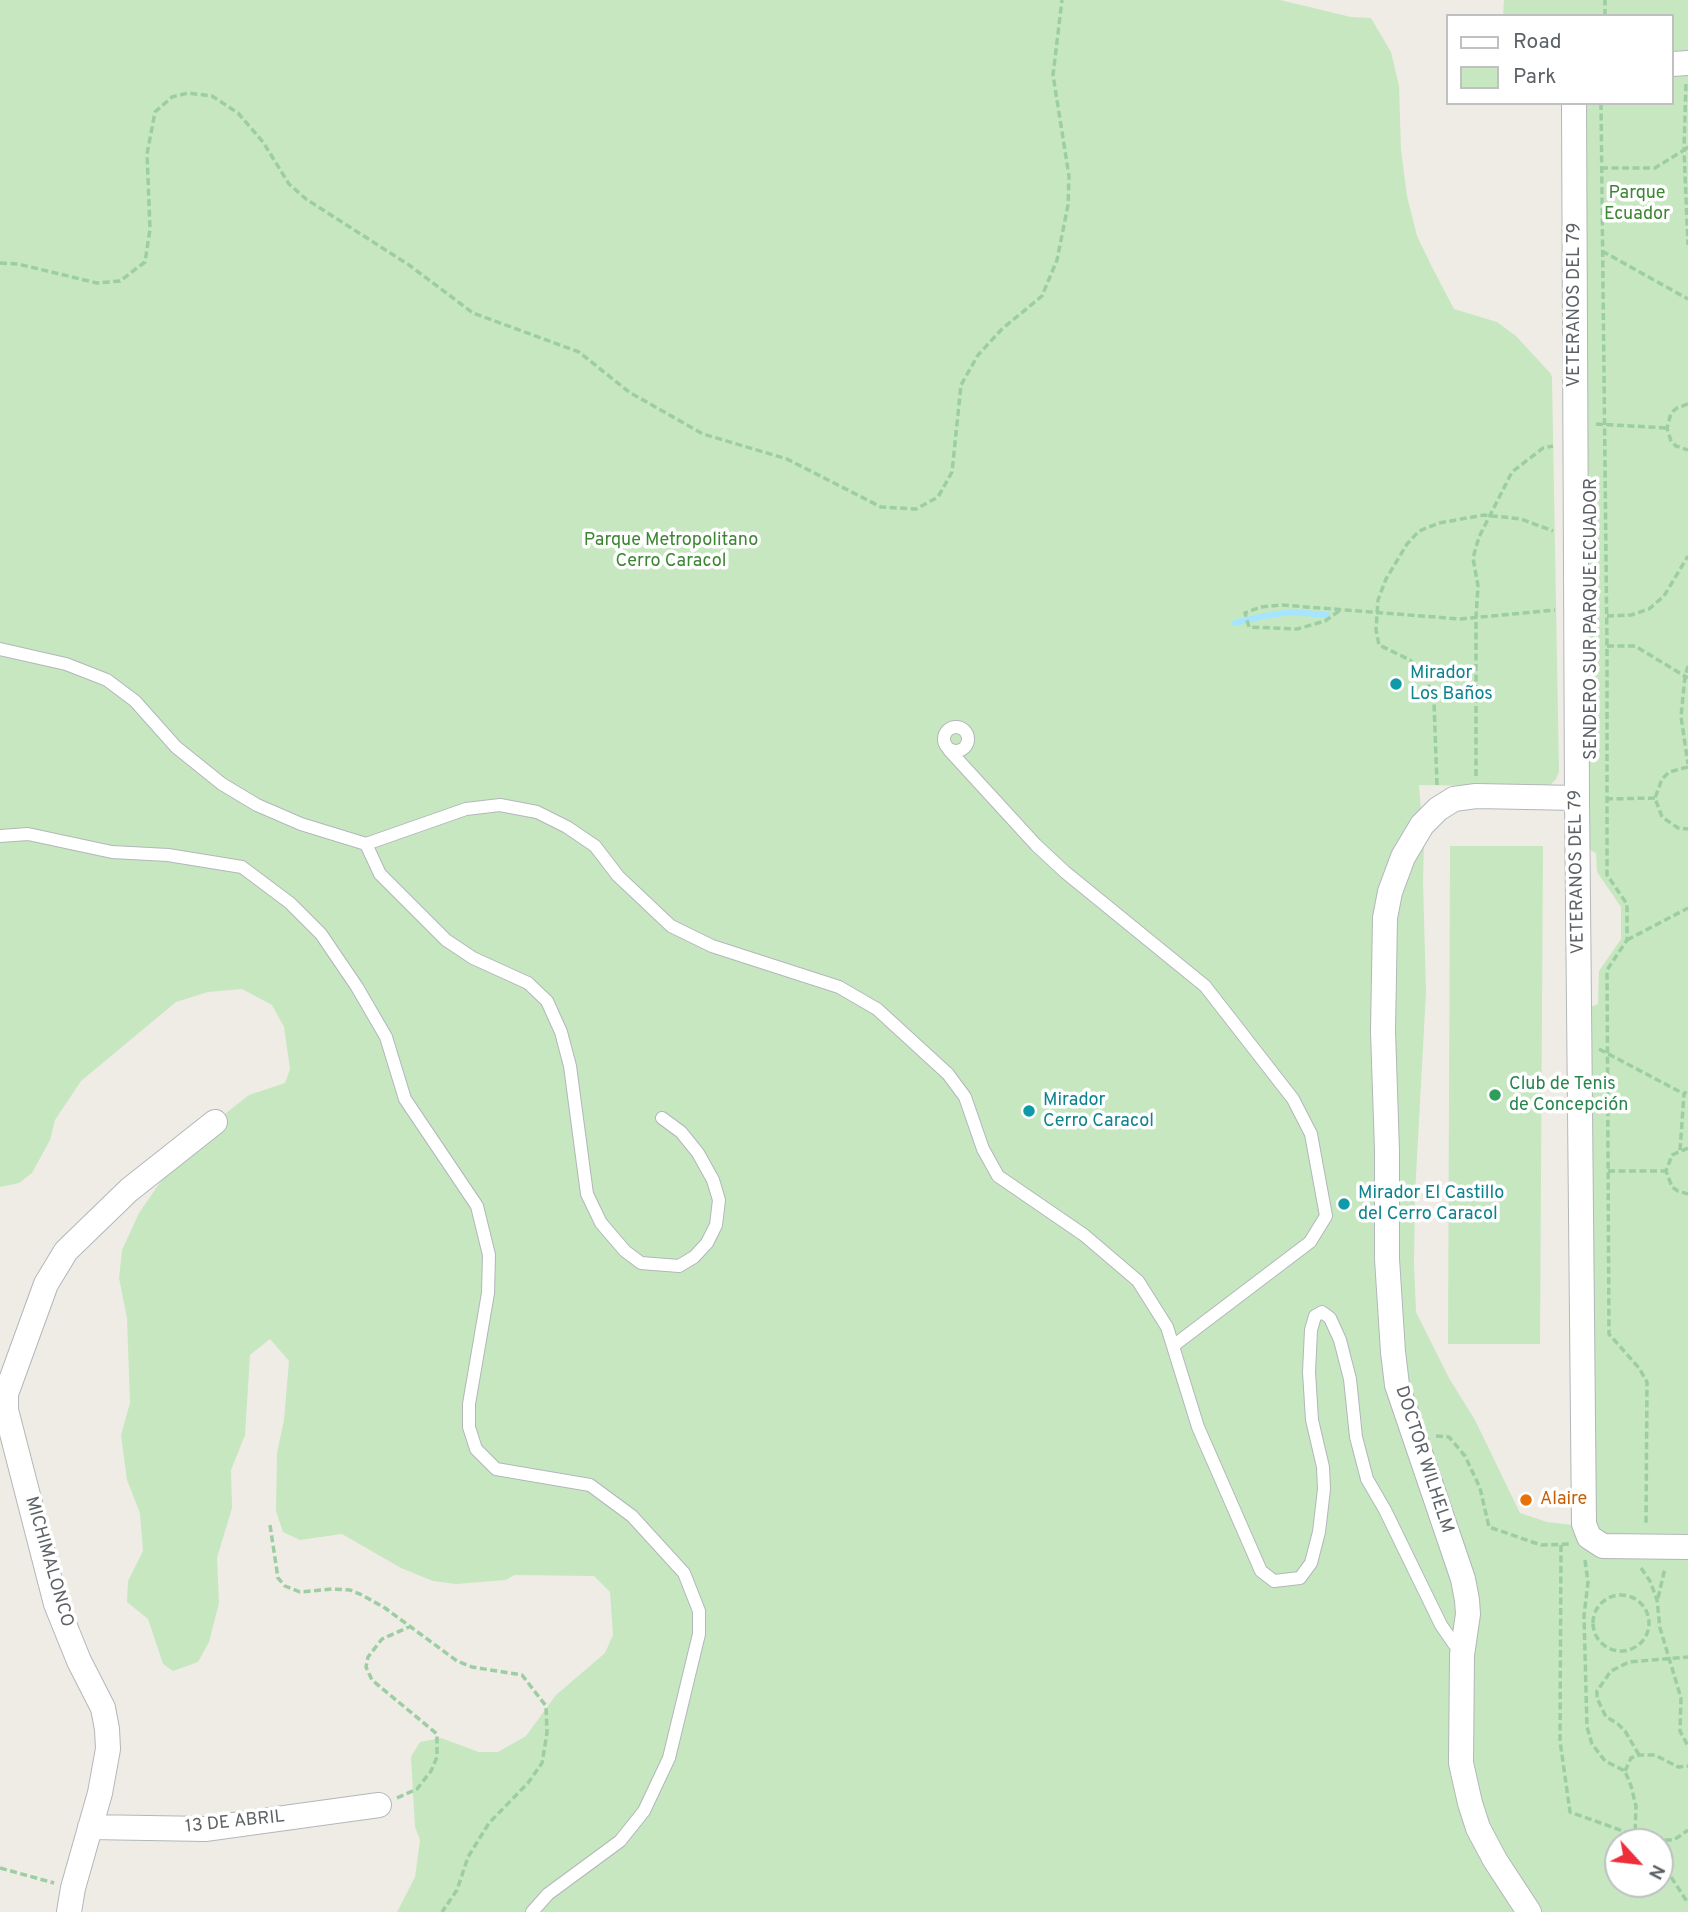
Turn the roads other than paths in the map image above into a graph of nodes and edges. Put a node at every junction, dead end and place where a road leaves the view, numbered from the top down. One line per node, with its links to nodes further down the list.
1 (1574, 105): 6 (street, VETERANOS DEL 79)
2 (0, 649): 8 (lane)
3 (967, 743): 4 (lane); 4 (lane); 5 (lane)
4 (949, 750): 5 (lane)
5 (972, 776): 11 (lane)
6 (1577, 798): 12 (street, VETERANOS DEL 79); 13 (street, DOCTOR WILHELM)
7 (0, 835): 17 (lane)
8 (366, 844): 9 (lane); 11 (lane)
9 (662, 1118)
10 (215, 1122): 15 (street, MICHIMALONCO)
11 (1173, 1346): 13 (lane)
12 (1681, 1547)
13 (1462, 1655): 18 (street, DOCTOR WILHELM)
14 (379, 1805): 15 (street, 13 DE ABRIL)
15 (90, 1827): 16 (street, MICHIMALONCO)
16 (71, 1900)
17 (532, 1912)
18 (1529, 1912)

